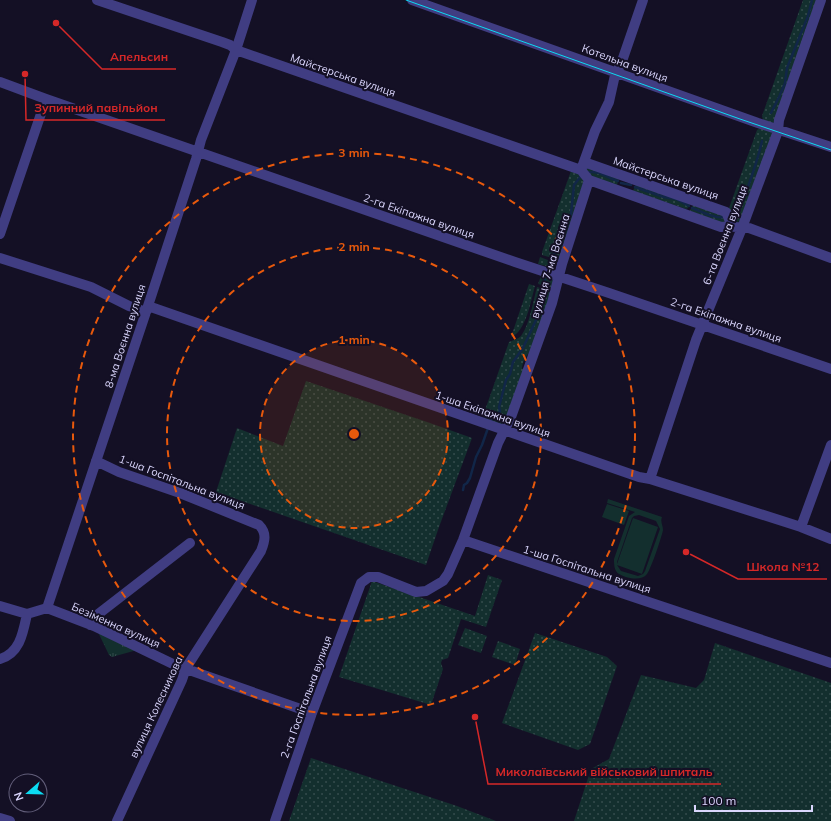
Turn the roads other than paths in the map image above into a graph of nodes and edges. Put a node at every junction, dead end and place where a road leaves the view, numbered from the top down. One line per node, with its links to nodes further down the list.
1 (97, 0): 6 (street, Майстерська вулиця)
2 (252, 0): 6 (street, 8-ма Воєнна вулиця)
3 (412, 0): 7 (street, Котельна вулиця)
4 (643, 0): 7 (street)
5 (821, 0): 10 (street, 6-та Воєнна вулиця)
6 (236, 50): 12 (street, 8-ма Воєнна вулиця); 13 (street, Майстерська вулиця)
7 (616, 73): 10 (street, Котельна вулиця); 13 (street)
8 (0, 82): 9 (street, 2-га Екіпажна вулиця)
9 (46, 100): 12 (street, 2-га Екіпажна вулиця); 16 (street)
10 (778, 129): 11 (street, Котельна вулиця); 15 (street, 6-та Воєнна вулиця)
11 (831, 147)
12 (198, 152): 19 (street, 2-га Екіпажна вулиця); 20 (street, 8-ма Воєнна вулиця)
13 (582, 166): 14 (street); 15 (street, Майстерська вулиця)
14 (589, 180): 15 (street); 19 (street, вулиця 7-ма Воєнна)
15 (737, 227): 18 (street); 21 (street, 6-та Воєнна вулиця)
16 (0, 234)
17 (0, 258): 20 (street, 1-ша Екіпажна вулиця)
18 (831, 258)
19 (559, 276): 21 (street, 2-га Екіпажна вулиця); 23 (street, вулиця 7-ма Воєнна)
20 (147, 309): 23 (street, 1-ша Екіпажна вулиця); 25 (street, 8-ма Воєнна вулиця)
21 (703, 325): 22 (street, 2-га Екіпажна вулиця); 26 (street, 6-та Воєнна вулиця)
22 (831, 369)
23 (504, 431): 26 (street, 1-ша Екіпажна вулиця); 30 (street, вулиця 7-ма Воєнна)
24 (831, 445): 28 (street)
25 (96, 461): 27 (street, 1-ша Госпітальна вулиця); 33 (street, 8-ма Воєнна вулиця)
26 (650, 479): 28 (street, 1-ша Екіпажна вулиця)
27 (259, 525): 38 (street, вулиця Колесникова)
28 (801, 527): 29 (street, 1-ша Екіпажна вулиця)
29 (831, 539)
30 (463, 540): 37 (street, 1-ша Госпітальна вулиця); 39 (street, 2-га Госпітальна вулиця)
31 (190, 543): 35 (street)
32 (0, 606): 34 (street)
33 (47, 608): 34 (street); 35 (street, Безіменна вулиця)
34 (27, 614): 36 (street)
35 (90, 625): 38 (street, Безіменна вулиця)
36 (0, 659)
37 (831, 663)
38 (186, 668): 39 (street, Безіменна вулиця); 42 (street, вулиця Колесникова)
39 (312, 713): 43 (street, 2-га Госпітальна вулиця)
40 (0, 818): 41 (street)
41 (10, 821)
42 (117, 821)
43 (275, 821)

